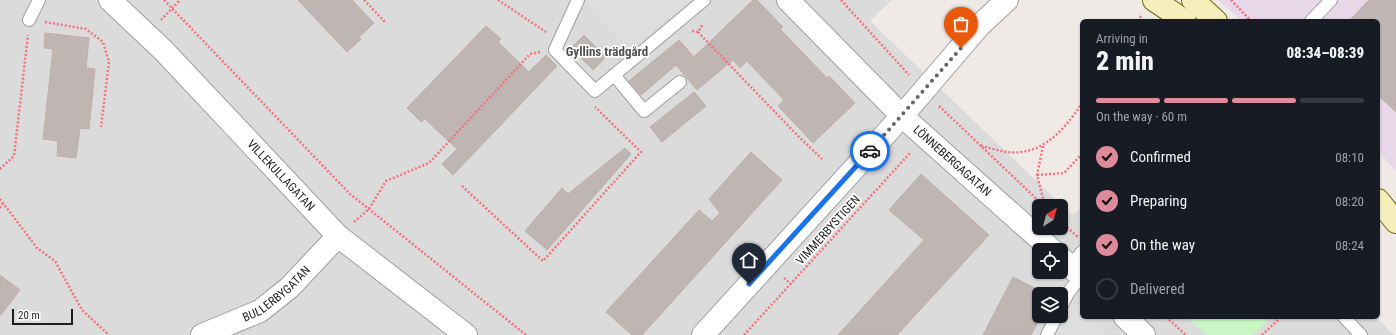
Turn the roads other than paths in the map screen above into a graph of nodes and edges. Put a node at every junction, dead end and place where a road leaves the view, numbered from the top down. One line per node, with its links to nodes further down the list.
1 (39, 0): 14 (lane)
2 (110, 0): 21 (street, VILLEKULLAGATAN)
3 (578, 0): 16 (lane)
4 (704, 0): 16 (lane)
5 (788, 0): 18 (street, LÖNNEBERGAGATAN)
6 (991, 0): 15 (street)
7 (1007, 0): 15 (street)
8 (1154, 0): 11 (main road)
9 (1193, 0): 12 (main road)
10 (1331, 0): 13 (lane)
11 (1182, 19)
12 (1214, 19)
13 (1313, 19)
14 (29, 20)
15 (979, 26): 18 (street)
16 (614, 75): 17 (lane)
17 (680, 82)
18 (902, 116): 22 (street, LÖNNEBERGAGATAN); 30 (street)
19 (1380, 202): 20 (main road)
20 (1396, 222)
21 (338, 236): 28 (street, BULLERBYGATAN); 29 (street, VILLEKULLAGATAN)
22 (1044, 243)
23 (1075, 266): 24 (lane)
24 (1068, 293)
25 (1127, 319): 32 (street)
26 (1346, 319): 33 (lane)
27 (1053, 323): 31 (lane)
28 (202, 335)
29 (466, 335)
30 (702, 335)
31 (1047, 335)
32 (1144, 335)
33 (1362, 335)

